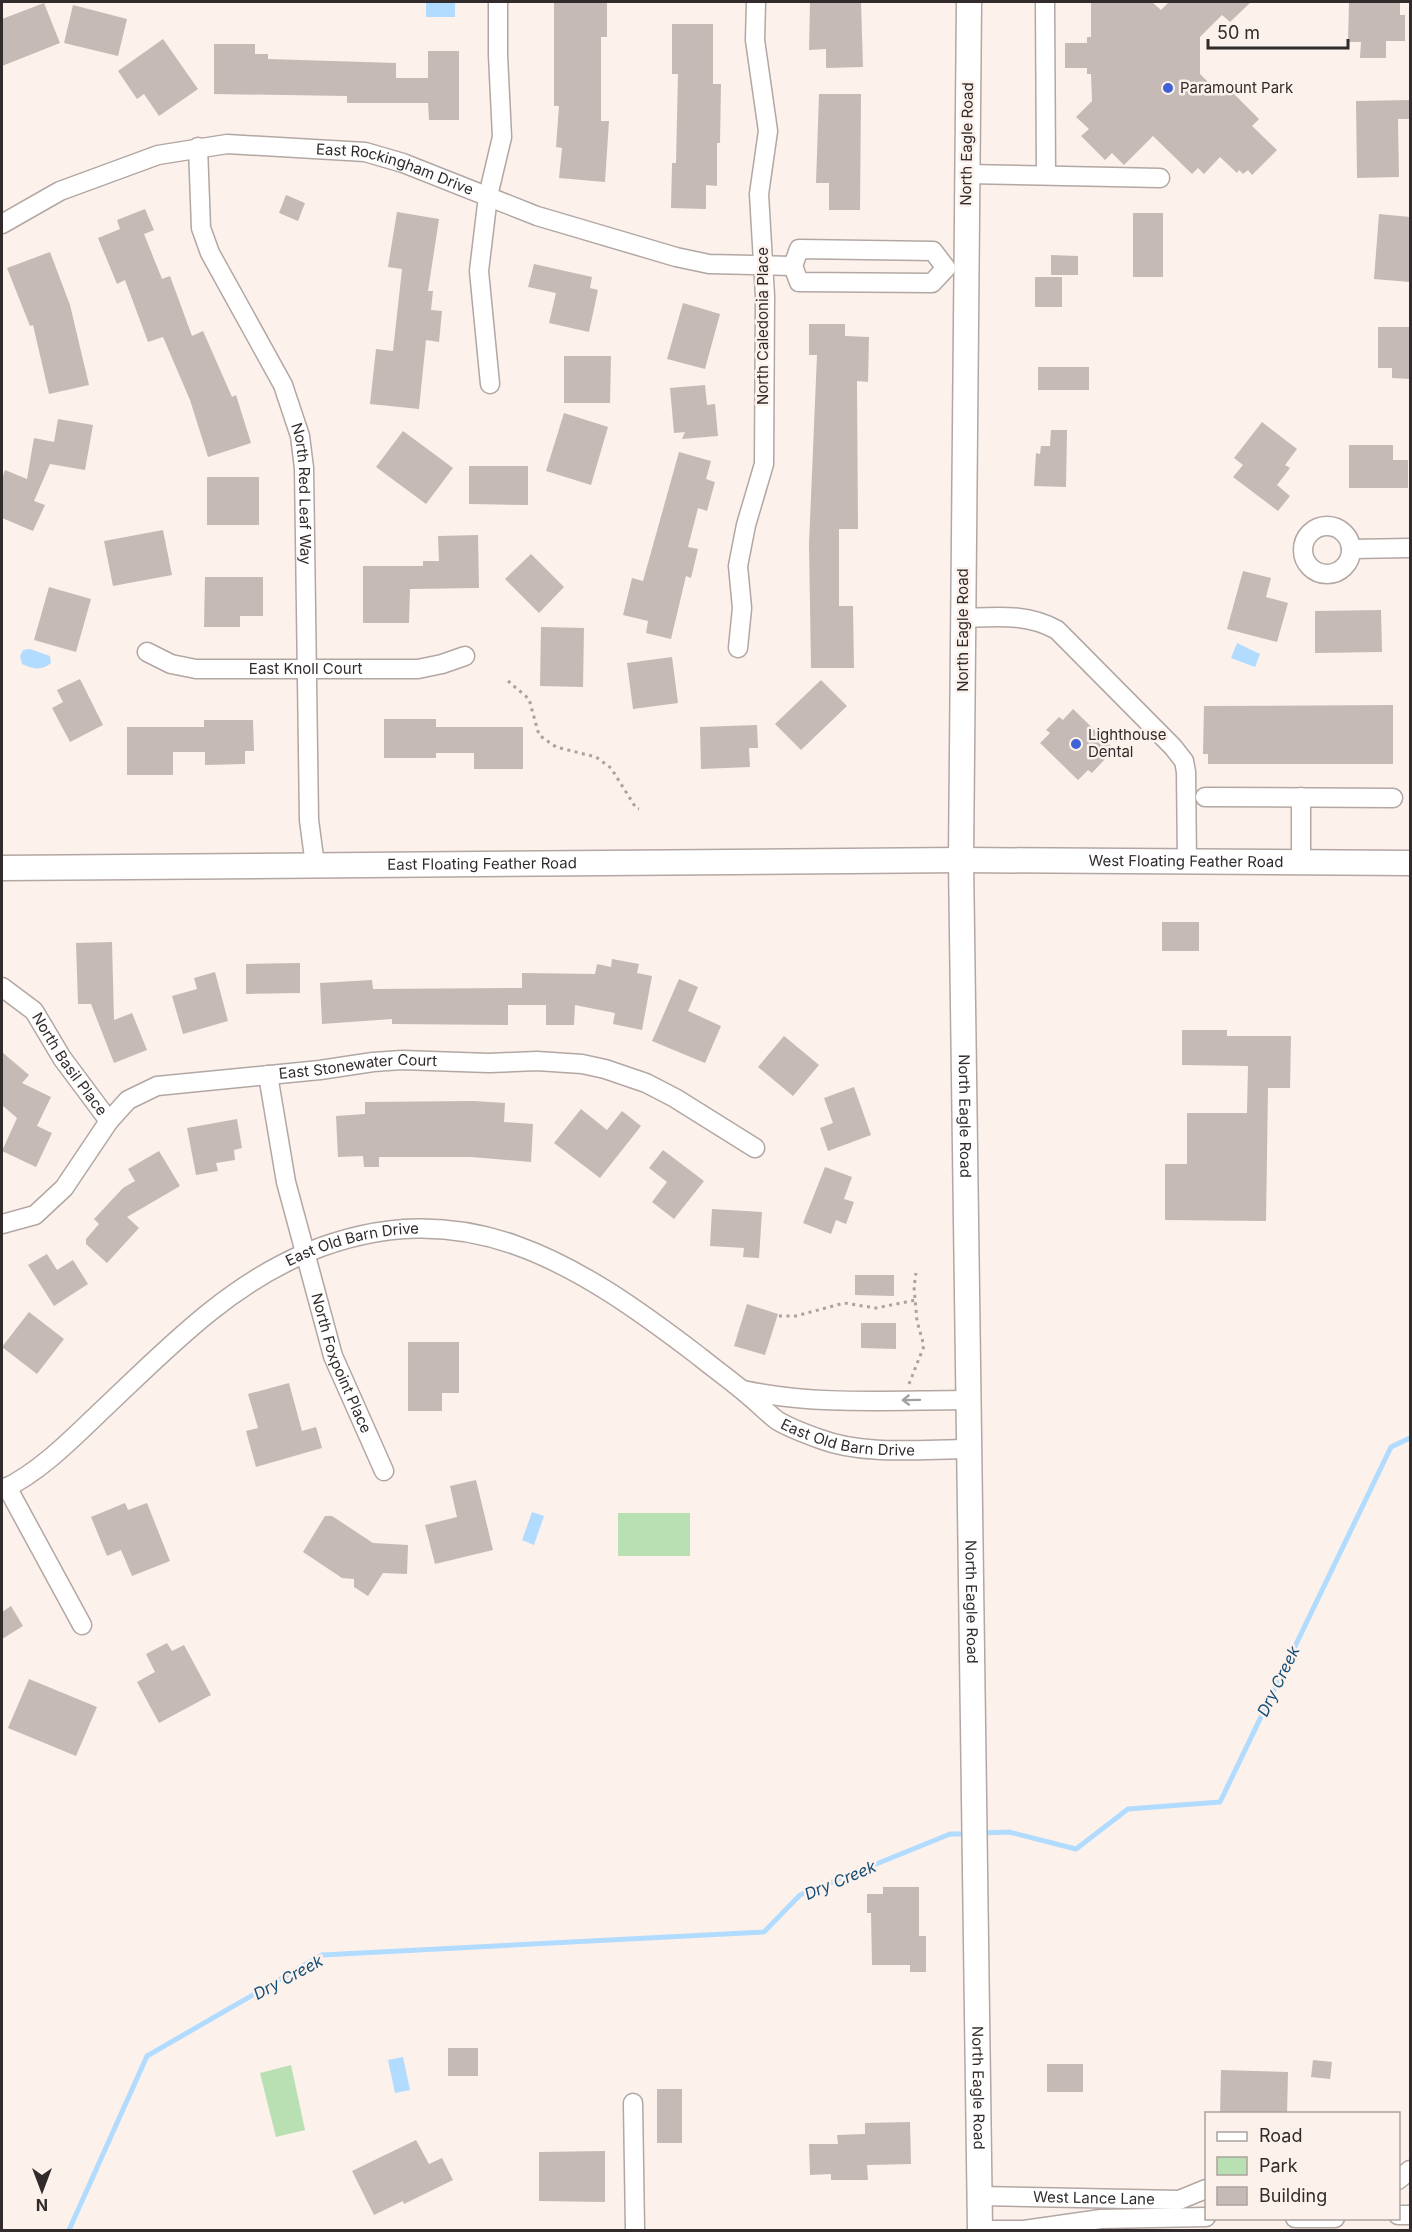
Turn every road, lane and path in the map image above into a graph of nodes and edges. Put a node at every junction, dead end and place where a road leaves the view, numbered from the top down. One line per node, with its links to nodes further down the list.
1 (498, 2): 9 (street)
2 (756, 2): 11 (street, North Caledonia Place)
3 (969, 2): 6 (main road, North Eagle Road)
4 (1045, 2): 7 (street)
5 (198, 147): 9 (street, East Rockingham Drive); 10 (street, East Rockingham Drive); 21 (street, North Red Leaf Way)
6 (967, 174): 7 (street); 13 (main road, North Eagle Road)
7 (1046, 175): 8 (street)
8 (1160, 178)
9 (488, 196): 11 (street, East Rockingham Drive); 14 (street)
10 (2, 224)
11 (764, 266): 12 (street, East Rockingham Drive); 18 (street, North Caledonia Place)
12 (793, 266): 13 (street); 13 (street)
13 (956, 268): 17 (main road, North Eagle Road)
14 (490, 384)
15 (1410, 548): 16 (street)
16 (1351, 549)
17 (963, 618): 27 (main road, North Eagle Road); 28 (street)
18 (738, 648)
19 (147, 652): 21 (street, East Knoll Court)
20 (465, 656): 21 (street, East Knoll Court)
21 (308, 670): 31 (street, North Red Leaf Way)
22 (508, 681): 26 (path)
23 (1204, 797): 24 (street)
24 (1301, 797): 25 (street); 29 (street)
25 (1393, 798)
26 (639, 809)
27 (961, 860): 28 (main road, West Floating Feather Road); 31 (main road, East Floating Feather Road); 44 (main road, North Eagle Road)
28 (1186, 862): 29 (main road, West Floating Feather Road)
29 (1301, 862): 30 (main road, West Floating Feather Road)
30 (1410, 864)
31 (315, 865): 32 (main road, East Floating Feather Road)
32 (2, 868)
33 (2, 987): 35 (street, North Basil Place)
34 (268, 1075): 35 (street, East Stonewater Court); 36 (street, East Stonewater Court); 38 (street, North Foxpoint Place)
35 (109, 1120): 37 (street, East Stonewater Court)
36 (754, 1148)
37 (2, 1224)
38 (305, 1253): 43 (street, East Old Barn Drive); 46 (street, North Foxpoint Place); 47 (street, East Old Barn Drive)
39 (916, 1273): 40 (path)
40 (916, 1300): 41 (path); 42 (path)
41 (779, 1316)
42 (909, 1384)
43 (741, 1389): 44 (street, East Old Barn Drive, one-way to 43); 45 (street, East Old Barn Drive)
44 (969, 1400): 45 (main road, North Eagle Road)
45 (970, 1449): 51 (main road, North Eagle Road)
46 (384, 1471)
47 (4, 1489): 48 (street)
48 (82, 1625)
49 (633, 2103): 53 (street)
50 (1205, 2189): 51 (street, West Lance Lane)
51 (980, 2196): 54 (main road, North Eagle Road)
52 (1205, 2217): 54 (street)
53 (635, 2230)
54 (980, 2230)

